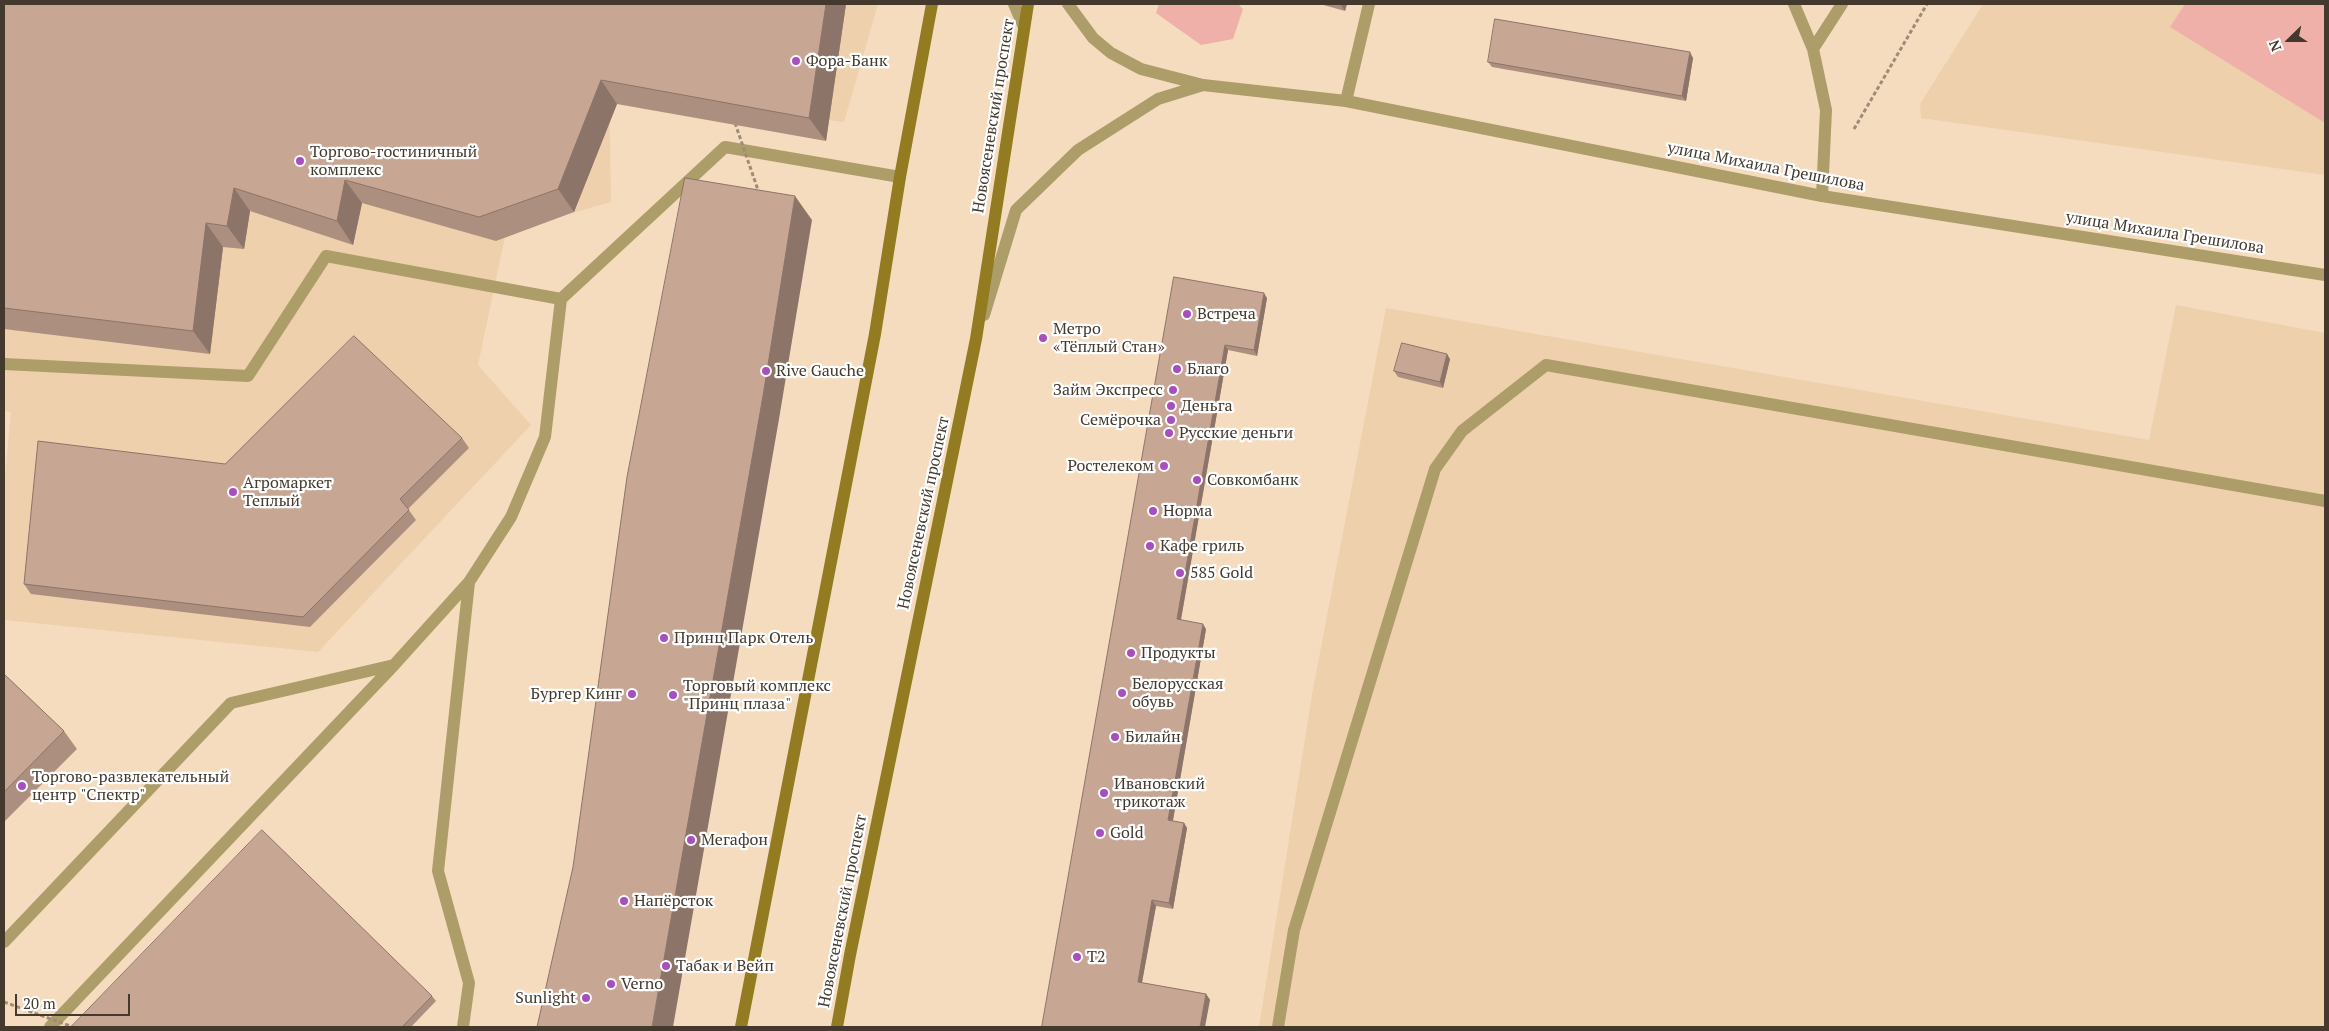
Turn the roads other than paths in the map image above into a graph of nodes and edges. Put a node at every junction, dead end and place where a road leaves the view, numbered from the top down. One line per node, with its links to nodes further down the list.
1 (1014, 4): 8 (street)
2 (1028, 4): 8 (main road, Новоясеневский проспект)
3 (1068, 4): 10 (street, улица Михаила Грешилова)
4 (1369, 4): 11 (street)
5 (1794, 4): 9 (street)
6 (1842, 4): 9 (street)
7 (933, 5): 12 (main road)
8 (1024, 27): 16 (main road, Новоясеневский проспект)
9 (1813, 49): 13 (street)
10 (1203, 85): 11 (street, улица Михаила Грешилова); 16 (street, улица Михаила Грешилова)
11 (1346, 101): 13 (street, улица Михаила Грешилова)
12 (900, 177): 15 (street); 24 (main road)
13 (1822, 196): 14 (street, улица Михаила Грешилова)
14 (2325, 275)
15 (561, 299): 17 (street); 19 (street)
16 (976, 339): 25 (main road, Новоясеневский проспект)
17 (4, 364)
18 (2325, 501): 26 (street)
19 (469, 582): 20 (street); 23 (street)
20 (394, 665): 21 (street); 22 (street)
21 (4, 942)
22 (50, 1027)
23 (464, 1027)
24 (741, 1027)
25 (837, 1027)
26 (1278, 1027)

